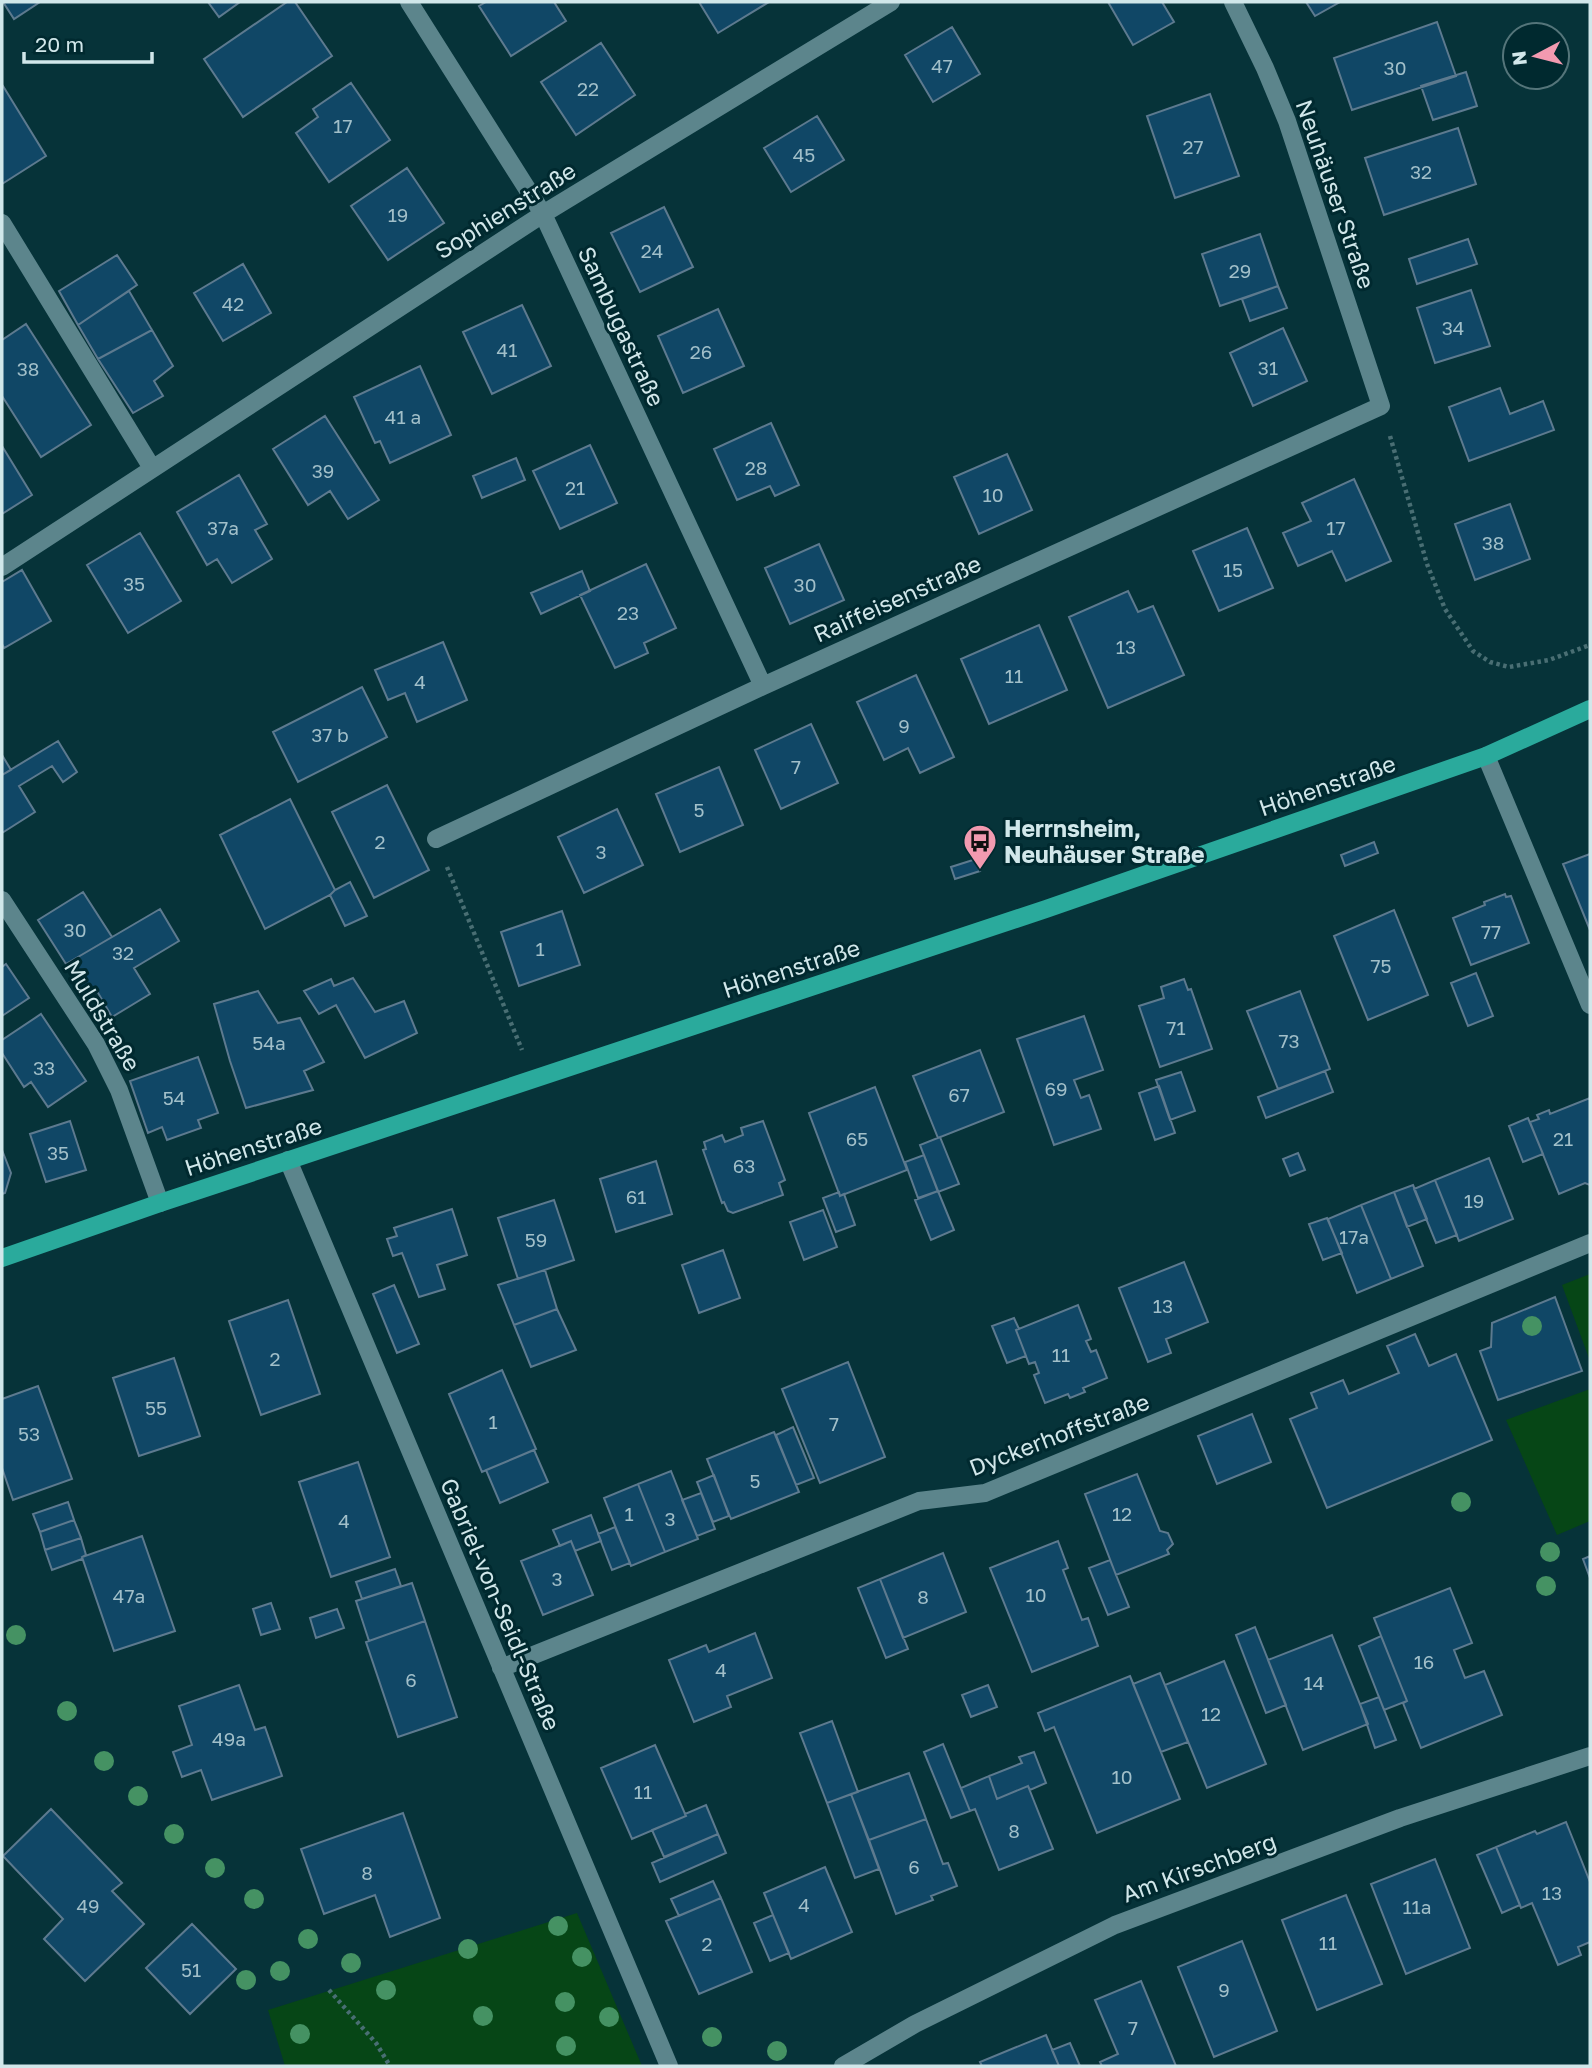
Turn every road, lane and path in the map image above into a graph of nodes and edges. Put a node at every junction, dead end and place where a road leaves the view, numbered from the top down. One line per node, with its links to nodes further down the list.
1 (409, 2): 4 (street, Sambugastraße)
2 (891, 2): 4 (street, Sophienstraße)
3 (1233, 2): 6 (street, Neuhäuser Straße)
4 (543, 214): 7 (street, Sophienstraße); 10 (street, Sambugastraße)
5 (2, 223): 7 (street)
6 (1381, 405): 9 (path); 10 (street, Raiffeisenstraße)
7 (152, 468): 8 (street, Sophienstraße)
8 (2, 566)
9 (1590, 645)
10 (763, 686): 13 (street, Raiffeisenstraße)
11 (1590, 709): 12 (main road, Höhenstraße)
12 (1486, 756): 15 (street); 16 (main road, Höhenstraße)
13 (436, 839): 16 (path)
14 (2, 900): 18 (street, Muldstraße)
15 (1590, 1005)
16 (534, 1080): 17 (main road, Höhenstraße)
17 (288, 1160): 18 (main road, Höhenstraße); 21 (street, Gabriel-von-Seidl-Straße)
18 (160, 1203): 20 (main road, Höhenstraße)
19 (1590, 1243): 21 (street, Dyckerhoffstraße)
20 (2, 1258)
21 (501, 1668): 25 (street, Gabriel-von-Seidl-Straße)
22 (1590, 1756): 26 (street, Am Kirschberg)
23 (329, 1990): 24 (path)
24 (390, 2066)
25 (669, 2066)
26 (843, 2066)

